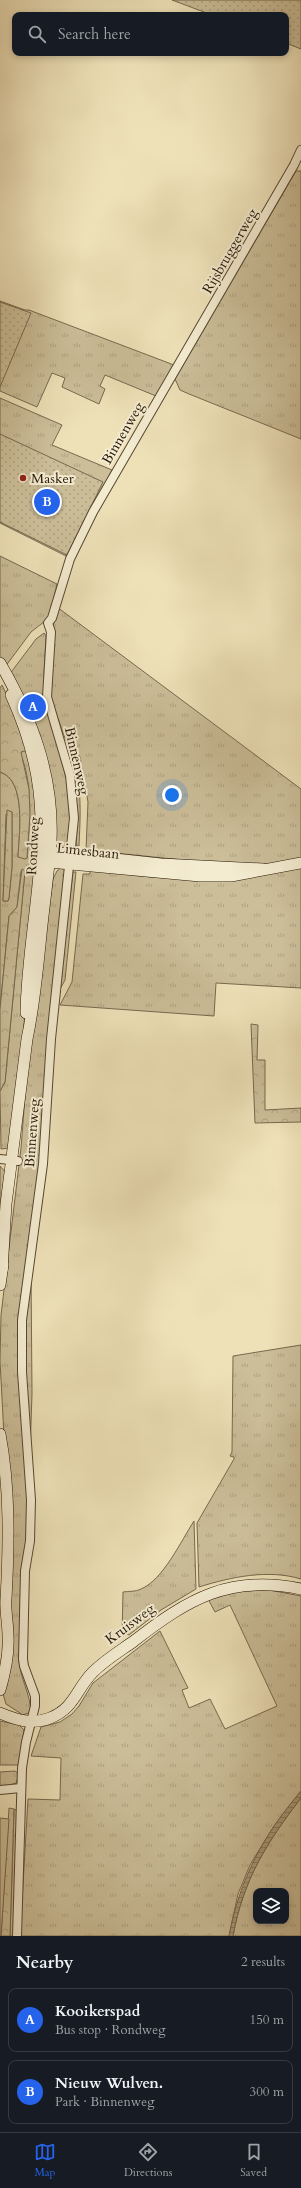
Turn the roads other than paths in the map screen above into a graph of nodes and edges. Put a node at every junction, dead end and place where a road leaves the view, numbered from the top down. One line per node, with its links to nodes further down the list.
1 (301, 150): 2 (street, Rijsbruggerweg)
2 (179, 364): 6 (street, Binnenweg)
3 (0, 663): 5 (main road, Rondweg)
4 (0, 676): 5 (main road, Rondweg)
5 (46, 857): 6 (main road, Limesbaan); 8 (main road, Rondweg)
6 (79, 860): 7 (main road, Limesbaan); 19 (street, Binnenweg)
7 (301, 863)
8 (10, 1160): 9 (main road, Rondweg)
9 (0, 1285)
10 (0, 1434): 11 (main road)
11 (3, 1500): 14 (main road)
12 (0, 1527): 14 (main road)
13 (301, 1589): 19 (main road, Kruisweg)
14 (6, 1600): 15 (main road)
15 (6, 1618): 16 (main road); 17 (main road)
16 (0, 1662)
17 (0, 1690)
18 (0, 1713): 19 (main road)
19 (36, 1722): 20 (street, Binnenweg)
20 (21, 1788): 21 (street); 22 (street, Binnenweg)
21 (0, 1790)
22 (17, 1936)

